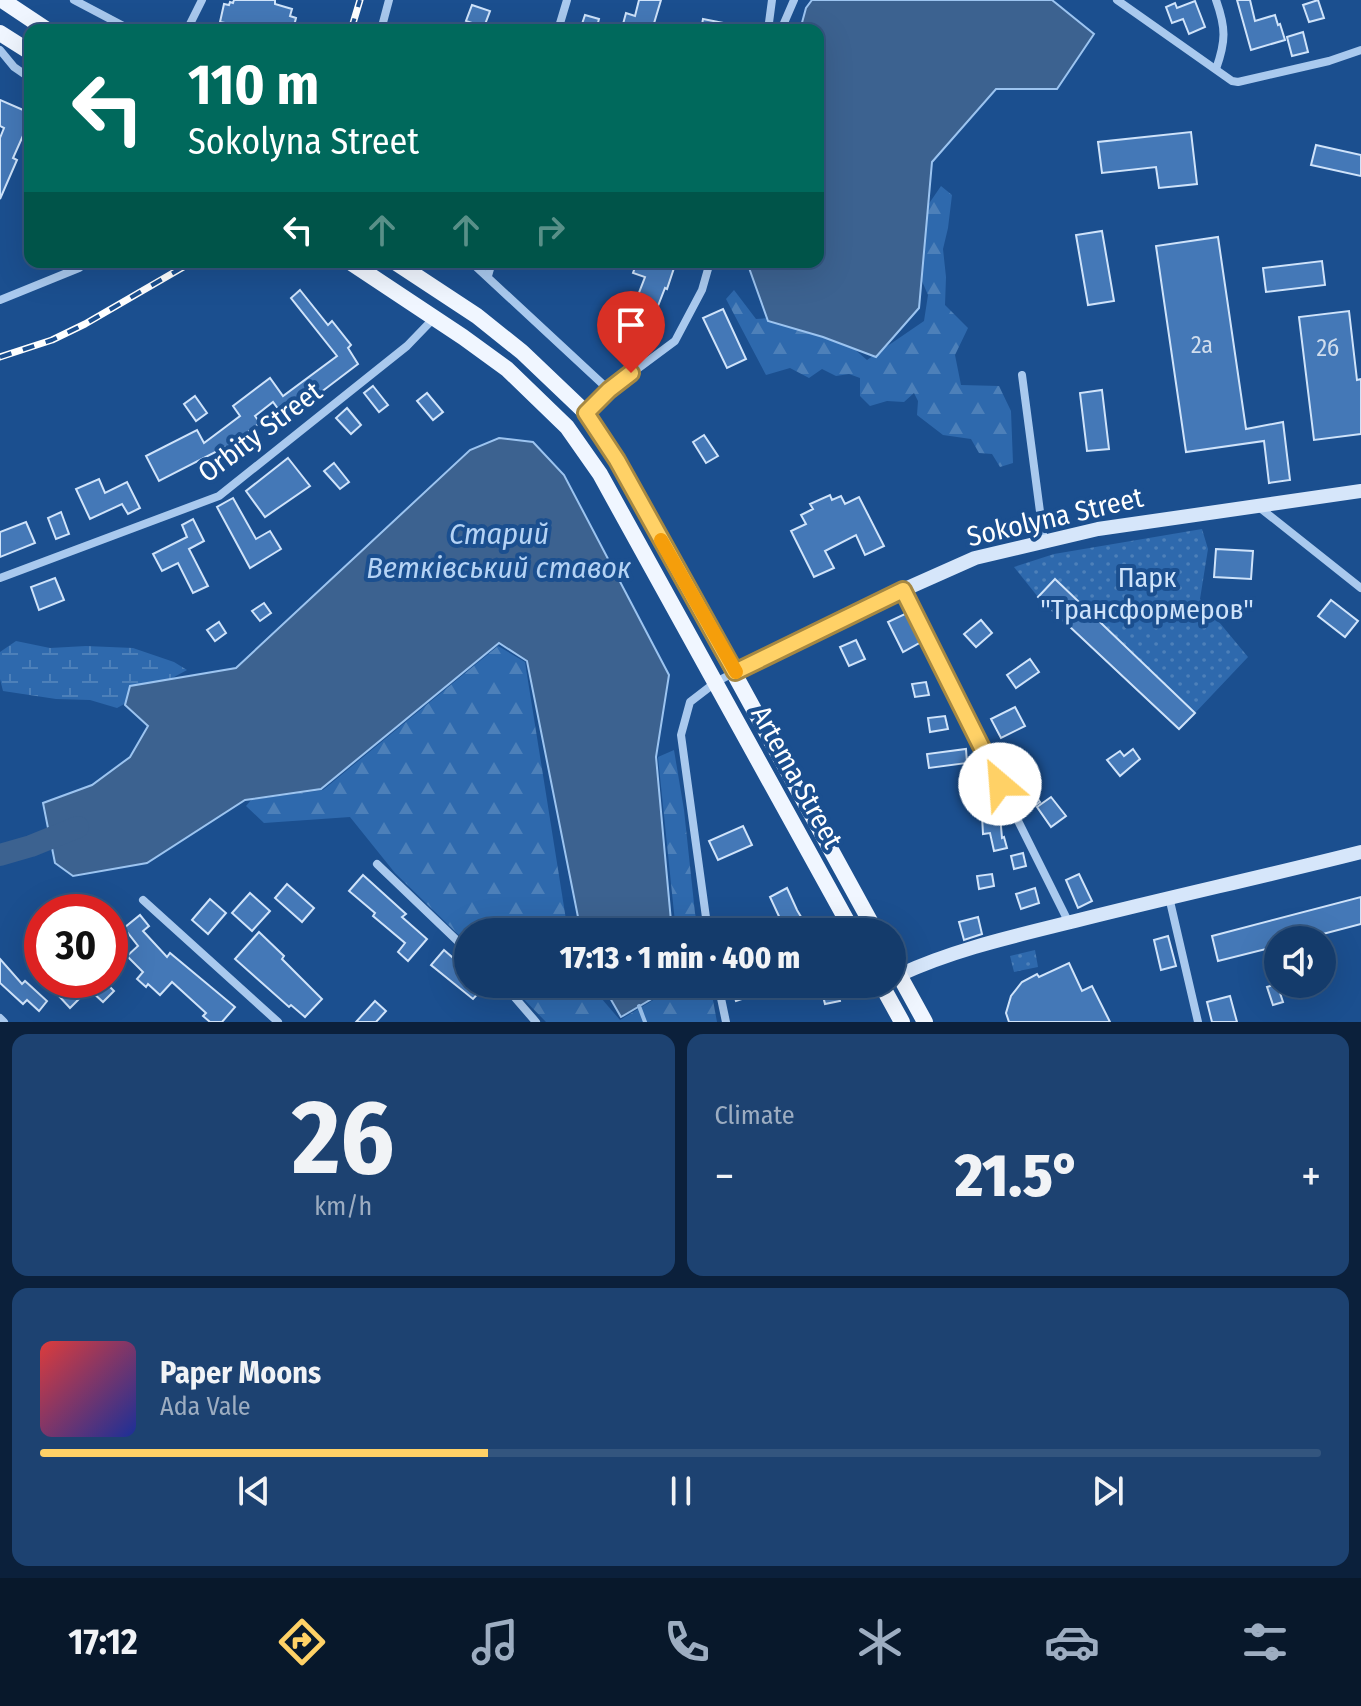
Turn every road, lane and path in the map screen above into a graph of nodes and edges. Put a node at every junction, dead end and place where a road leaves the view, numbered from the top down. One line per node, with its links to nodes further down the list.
1 (74, 0): 11 (street)
2 (202, 0): 12 (street)
3 (389, 0): 13 (street)
4 (567, 0): 14 (street)
5 (772, 0): 15 (street)
6 (794, 0): 16 (street)
7 (1117, 0): 21 (street)
8 (1216, 0): 21 (street)
9 (4, 2): 10 (main road)
10 (38, 24)
11 (120, 24)
12 (190, 24)
13 (383, 24)
14 (560, 24)
15 (769, 24)
16 (784, 24)
17 (0, 33): 18 (main road)
18 (24, 48)
19 (0, 50): 22 (street)
20 (1361, 50): 21 (street)
21 (1216, 69)
22 (24, 74)
23 (79, 268): 30 (street)
24 (359, 268): 31 (main road, Artema Street)
25 (404, 268): 34 (main road, Artema Street)
26 (478, 268): 29 (street)
27 (490, 268): 29 (street)
28 (708, 268): 33 (street)
29 (488, 276): 33 (street)
30 (0, 300)
31 (434, 318): 38 (street, Orbity Street); 42 (main road, Artema Street)
32 (1022, 375): 37 (street)
33 (609, 390): 34 (street)
34 (586, 413): 41 (main road, Artema Street)
35 (1361, 491): 36 (street, Sokolyna Street)
36 (1258, 506): 37 (street, Sokolyna Street); 39 (street)
37 (1044, 542): 40 (street, Sokolyna Street)
38 (0, 578)
39 (1361, 588)
40 (903, 590): 41 (street, Sokolyna Street); 50 (street)
41 (735, 672): 42 (street); 49 (main road, Artema Street)
42 (716, 682): 47 (street); 48 (main road, Artema Street)
43 (1361, 852): 45 (street)
44 (377, 864): 51 (street)
45 (1169, 897): 50 (street); 62 (street)
46 (143, 900): 57 (street)
47 (706, 918)
48 (845, 918)
49 (868, 918)
50 (1069, 923): 52 (street)
51 (454, 938)
52 (906, 966)
53 (906, 987): 61 (main road)
54 (515, 998): 58 (street)
55 (721, 998): 59 (street)
56 (889, 998): 60 (main road)
57 (278, 1022)
58 (536, 1022)
59 (726, 1022)
60 (902, 1022)
61 (925, 1022)
62 (1198, 1022)

